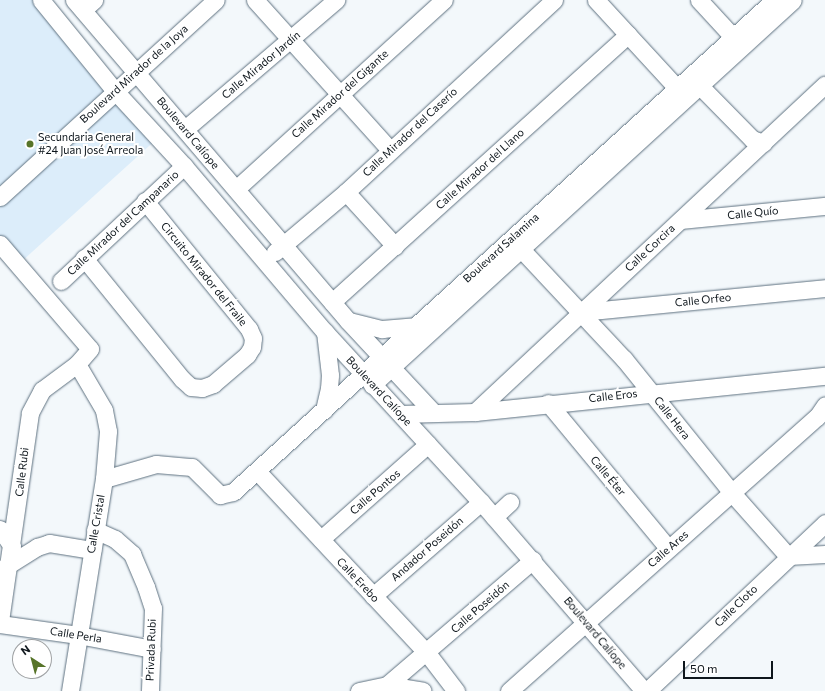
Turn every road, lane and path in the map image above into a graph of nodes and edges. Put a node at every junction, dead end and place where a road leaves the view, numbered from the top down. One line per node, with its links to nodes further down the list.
1 (41, 0): 19 (street, Boulevard Calíope)
2 (216, 0): 15 (street, Boulevard Mirador de la Joya)
3 (255, 0): 14 (street)
4 (336, 0): 14 (street, Calle Mirador Jardín)
5 (444, 0): 20 (street, Calle Mirador del Gigante)
6 (554, 0): 23 (street, Calle Mirador del Caserío)
7 (596, 0): 12 (street)
8 (699, 0): 13 (street)
9 (774, 0): 13 (street, Boulevard Salamina)
10 (793, 0): 16 (street, Boulevard Salamina)
11 (84, 3): 15 (street, Boulevard Calíope)
12 (628, 35): 18 (street); 33 (street, Calle Mirador del Llano)
13 (732, 37): 18 (street, Boulevard Salamina)
14 (292, 40): 20 (street); 21 (street, Calle Mirador Jardín)
15 (136, 72): 19 (street, Boulevard Mirador de la Joya); 21 (street, Boulevard Calíope)
16 (699, 85): 22 (street); 34 (street, Boulevard Salamina)
17 (825, 85): 22 (street, Calle Corcira)
18 (677, 88): 42 (street, Boulevard Salamina)
19 (115, 90): 24 (street, Boulevard Calíope); 27 (street, Boulevard Mirador de la Joya)
20 (340, 94): 23 (street); 25 (street, Calle Mirador del Gigante)
21 (185, 130): 25 (street, Boulevard Calíope)
22 (763, 143): 30 (street, Calle Corcira)
23 (390, 150): 26 (street, Calle Mirador del Caserío)
24 (184, 166): 28 (street, Calle Mirador del Campanario); 36 (street, Boulevard Calíope)
25 (236, 189): 32 (street, Boulevard Calíope)
26 (346, 192): 32 (street, Calle Mirador del Caserío); 33 (street)
27 (0, 197)
28 (145, 201): 35 (street, Calle Mirador del Campanario); 35 (street, Circuito Mirador del Fraile)
29 (825, 206): 30 (street, Calle Quío)
30 (681, 220): 40 (street, Calle Corcira)
31 (0, 244): 45 (street, Calle Rubi)
32 (283, 245): 36 (street, Calle Mirador del Caserío); 39 (street, Boulevard Calíope)
33 (395, 246): 39 (street, Calle Mirador del Llano)
34 (520, 248): 40 (street, Calle Hera); 44 (street, Boulevard Salamina)
35 (84, 258): 37 (street, Calle Mirador del Campanario)
36 (265, 261): 43 (street, Boulevard Calíope)
37 (61, 281)
38 (825, 288): 40 (street, Calle Orfeo)
39 (332, 302): 41 (street, Boulevard Calíope)
40 (581, 312): 48 (street, Calle Hera); 53 (street, Calle Corcira)
41 (348, 321): 42 (street); 44 (street, Boulevard Calíope)
42 (415, 326): 44 (street, Boulevard Salamina)
43 (325, 332): 47 (street, Boulevard Calíope); 51 (street)
44 (386, 362): 47 (street, Boulevard Salamina); 52 (street, Boulevard Calíope)
45 (77, 364): 57 (street, Calle Cristal); 66 (street, Calle Rubi)
46 (825, 376): 48 (street, Calle Eros)
47 (367, 380): 51 (street, Boulevard Salamina); 54 (street, Boulevard Calíope)
48 (652, 392): 49 (street, Calle Eros); 58 (street, Calle Hera)
49 (548, 403): 53 (street, Calle Eros); 67 (street, Calle Éter)
50 (825, 405): 58 (street, Calle Ares)
51 (324, 410): 56 (street, Boulevard Salamina)
52 (432, 412): 53 (street, Calle Eros); 54 (street, Calle Eros)
53 (475, 412)
54 (401, 414): 55 (street, Boulevard Calíope)
55 (428, 444): 59 (street, Boulevard Calíope); 64 (street, Calle Pontos)
56 (257, 471): 57 (street, Boulevard Salamina); 64 (street, Calle Erebo)
57 (104, 479): 63 (street, Calle Cristal)
58 (732, 493): 67 (street, Calle Ares); 70 (street, Calle Hera)
59 (481, 502): 61 (street, Boulevard Calíope); 72 (street, Andador Poseidón)
60 (510, 502): 61 (street)
61 (494, 517): 71 (street, Boulevard Calíope)
62 (825, 522): 70 (street, Calle Cloto)
63 (95, 530): 68 (street, Calle Cristal); 77 (street, Privada Rubi)
64 (321, 539): 72 (street, Calle Erebo)
65 (37, 547): 66 (street); 66 (street); 68 (street)
66 (7, 548): 73 (street, Calle Rubi)
67 (668, 548): 74 (street, Calle Ares)
68 (92, 550): 76 (street, Calle Cristal)
69 (825, 554): 70 (street)
70 (788, 556): 87 (street, Calle Cloto)
71 (533, 560): 74 (street, Boulevard Calíope); 78 (street, Calle Poseidón)
72 (373, 596): 78 (street, Calle Erebo)
73 (0, 621)
74 (585, 622): 85 (street, Calle Ares); 86 (street, Boulevard Calíope)
75 (0, 624): 76 (street, Calle Perla)
76 (78, 634): 77 (street, Calle Perla); 80 (street, Calle Cristal)
77 (152, 649): 81 (street, Privada Rubi)
78 (427, 653): 79 (street, Calle Poseidón); 84 (street, Calle Erebo)
79 (387, 685): 82 (street); 83 (street)
80 (70, 691)
81 (150, 691)
82 (359, 691)
83 (423, 691)
84 (456, 691)
85 (509, 691)
86 (644, 691)
87 (647, 691)

